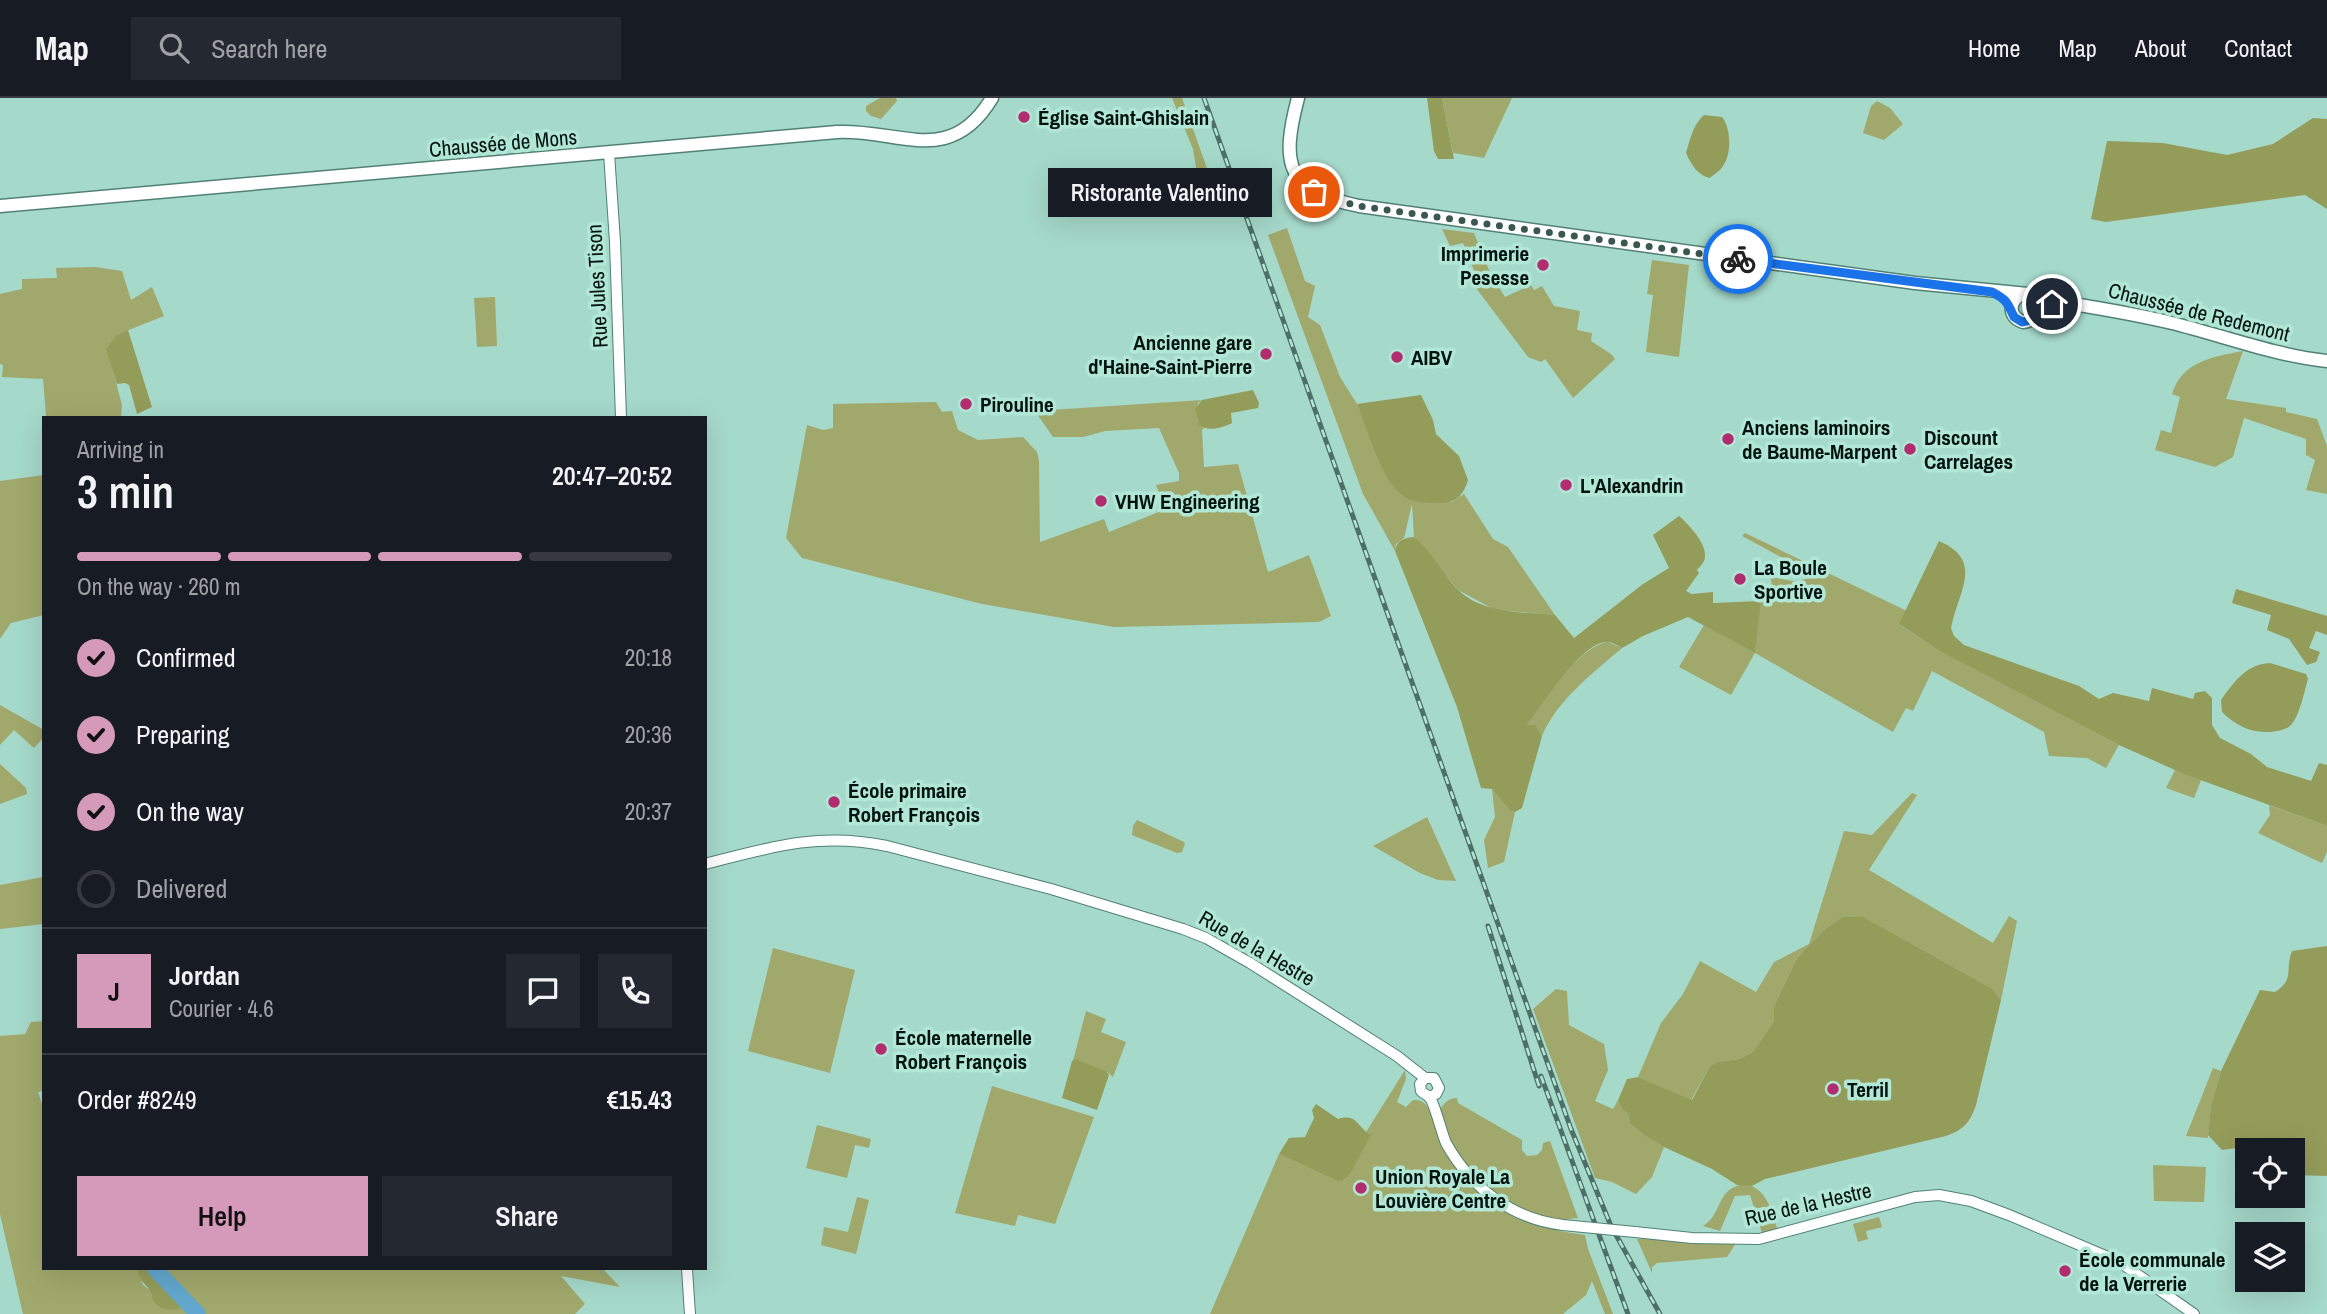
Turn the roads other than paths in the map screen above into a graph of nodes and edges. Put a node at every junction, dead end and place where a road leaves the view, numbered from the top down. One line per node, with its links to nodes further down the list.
1 (992, 98): 3 (main road, Chaussée de Mons)
2 (1298, 98): 5 (main road)
3 (609, 153): 4 (main road, Chaussée de Mons); 12 (street, Rue Jules Tison)
4 (0, 206)
5 (1992, 292): 6 (main road); 9 (main road)
6 (2020, 295): 7 (main road); 9 (main road)
7 (2035, 298): 8 (main road, Chaussée de Redemont); 10 (main road)
8 (2061, 302): 10 (main road); 11 (main road, Chaussée de Redemont)
9 (2011, 306): 10 (main road)
10 (2038, 313)
11 (2327, 361)
12 (621, 416)
13 (707, 863): 14 (street, Rue de la Hestre)
14 (1425, 1078): 15 (street, Rue de la Hestre); 15 (street, Rue de la Hestre)
15 (1429, 1097): 18 (street, Rue de la Hestre, bridge)
16 (687, 1270): 17 (street)
17 (691, 1314)
18 (2194, 1314)

